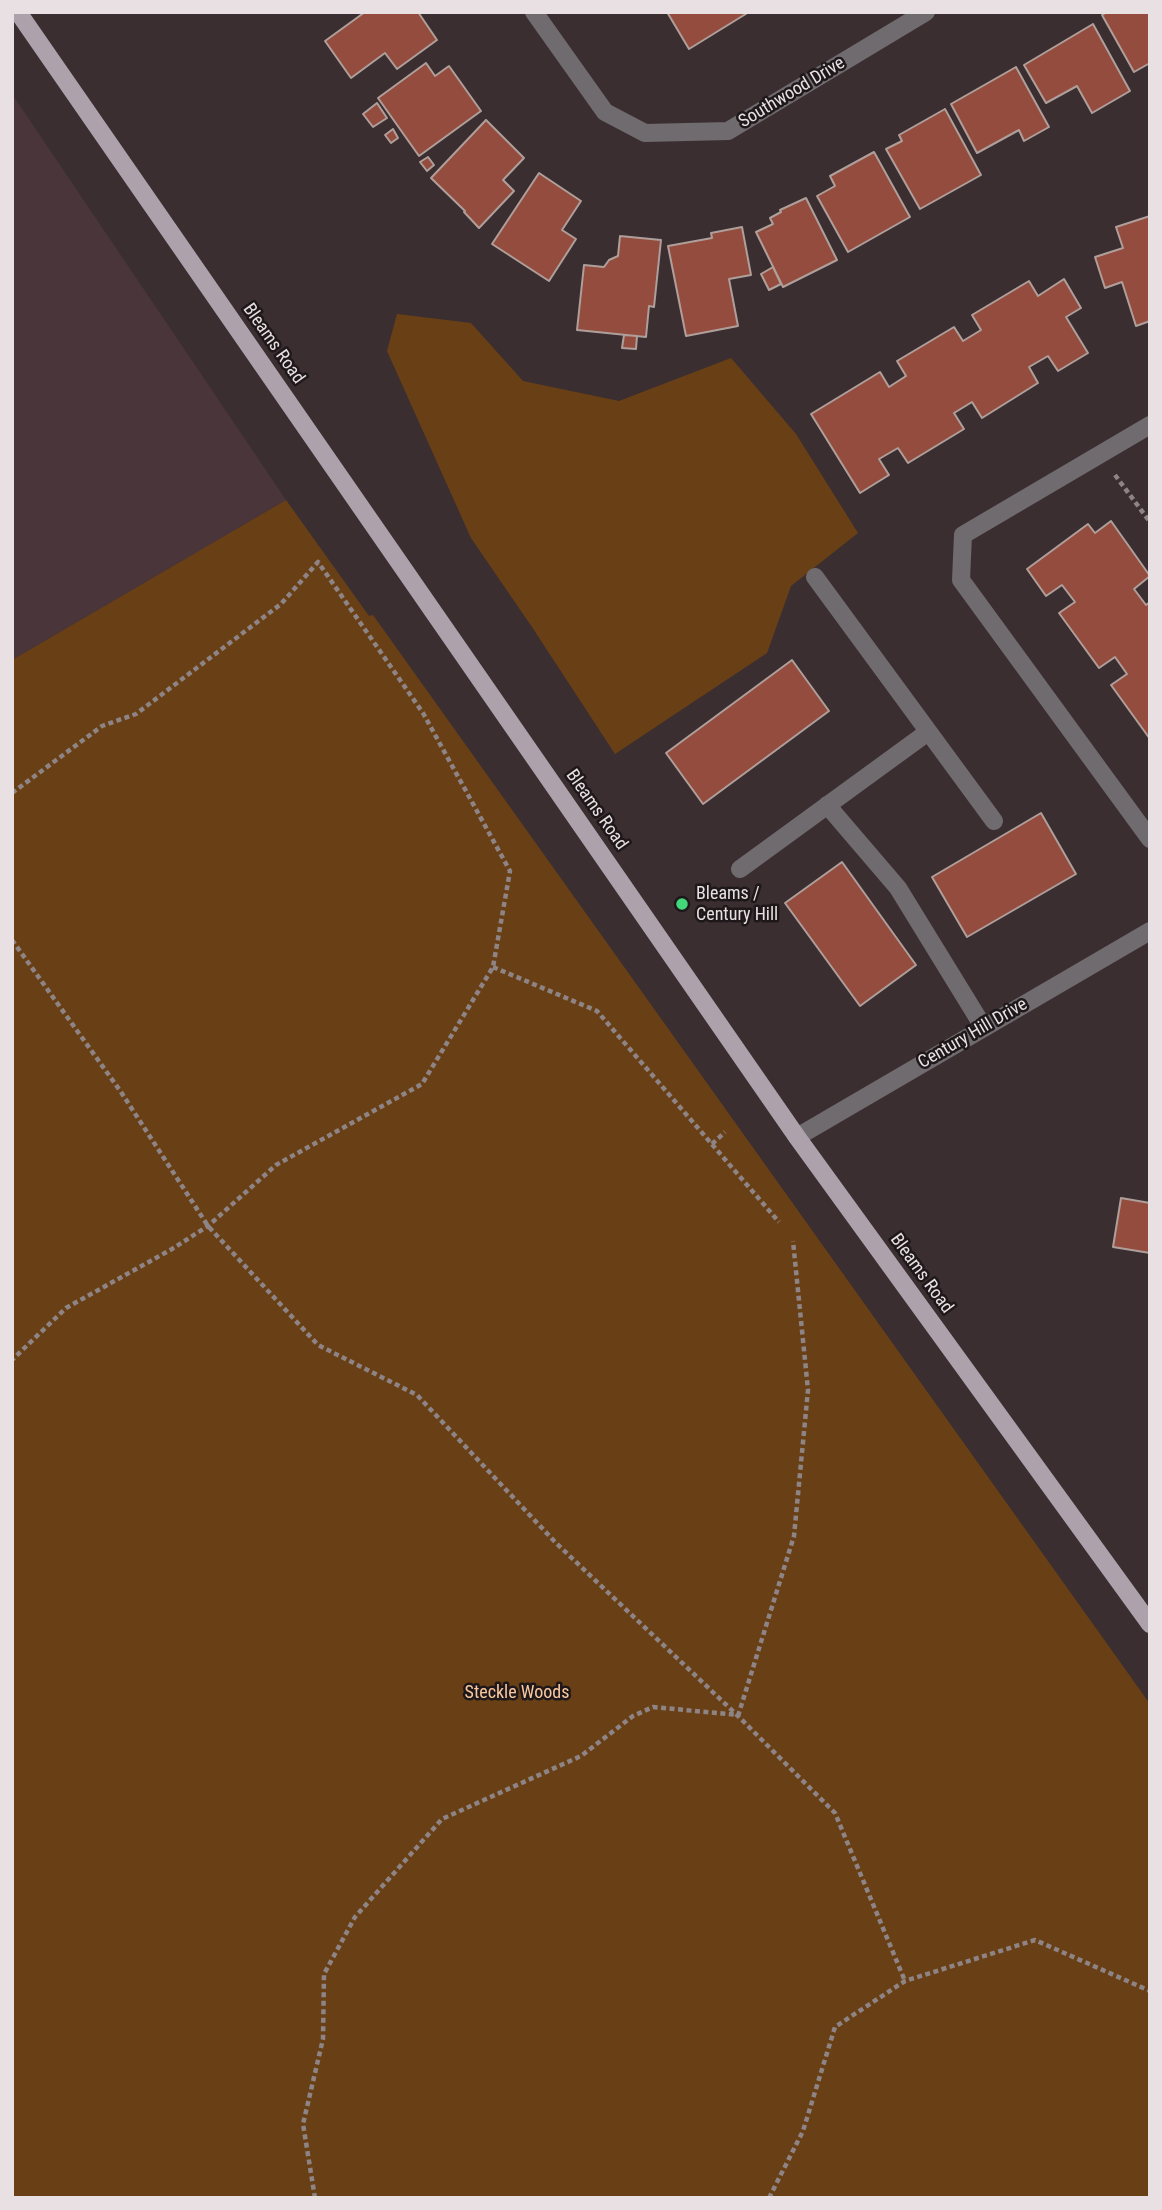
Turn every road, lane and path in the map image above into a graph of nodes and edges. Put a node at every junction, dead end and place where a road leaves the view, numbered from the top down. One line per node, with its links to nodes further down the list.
1 (18, 12): 19 (main road, Bleams Road)
2 (534, 12): 3 (street, Southwood Drive)
3 (926, 12)
4 (1150, 425): 5 (street)
5 (1100, 454): 6 (path); 12 (street)
6 (1150, 522)
7 (815, 577): 8 (street)
8 (928, 732): 10 (street); 11 (street)
9 (12, 793): 16 (path)
10 (827, 805): 13 (street); 17 (street)
11 (994, 821)
12 (1150, 839)
13 (740, 869)
14 (1150, 931): 17 (street, Century Hill Drive)
15 (12, 940): 22 (path)
16 (493, 967): 20 (path); 22 (path)
17 (984, 1028): 19 (street, Century Hill Drive)
18 (725, 1132): 20 (path)
19 (797, 1137): 25 (main road, Bleams Road)
20 (712, 1144): 21 (path)
21 (779, 1222)
22 (208, 1226): 24 (path); 26 (path)
23 (793, 1241): 26 (path)
24 (12, 1360)
25 (1150, 1624)
26 (738, 1716): 27 (path); 29 (path)
27 (905, 1981): 28 (path); 30 (path)
28 (1150, 1991)
29 (315, 2198)
30 (769, 2198)

